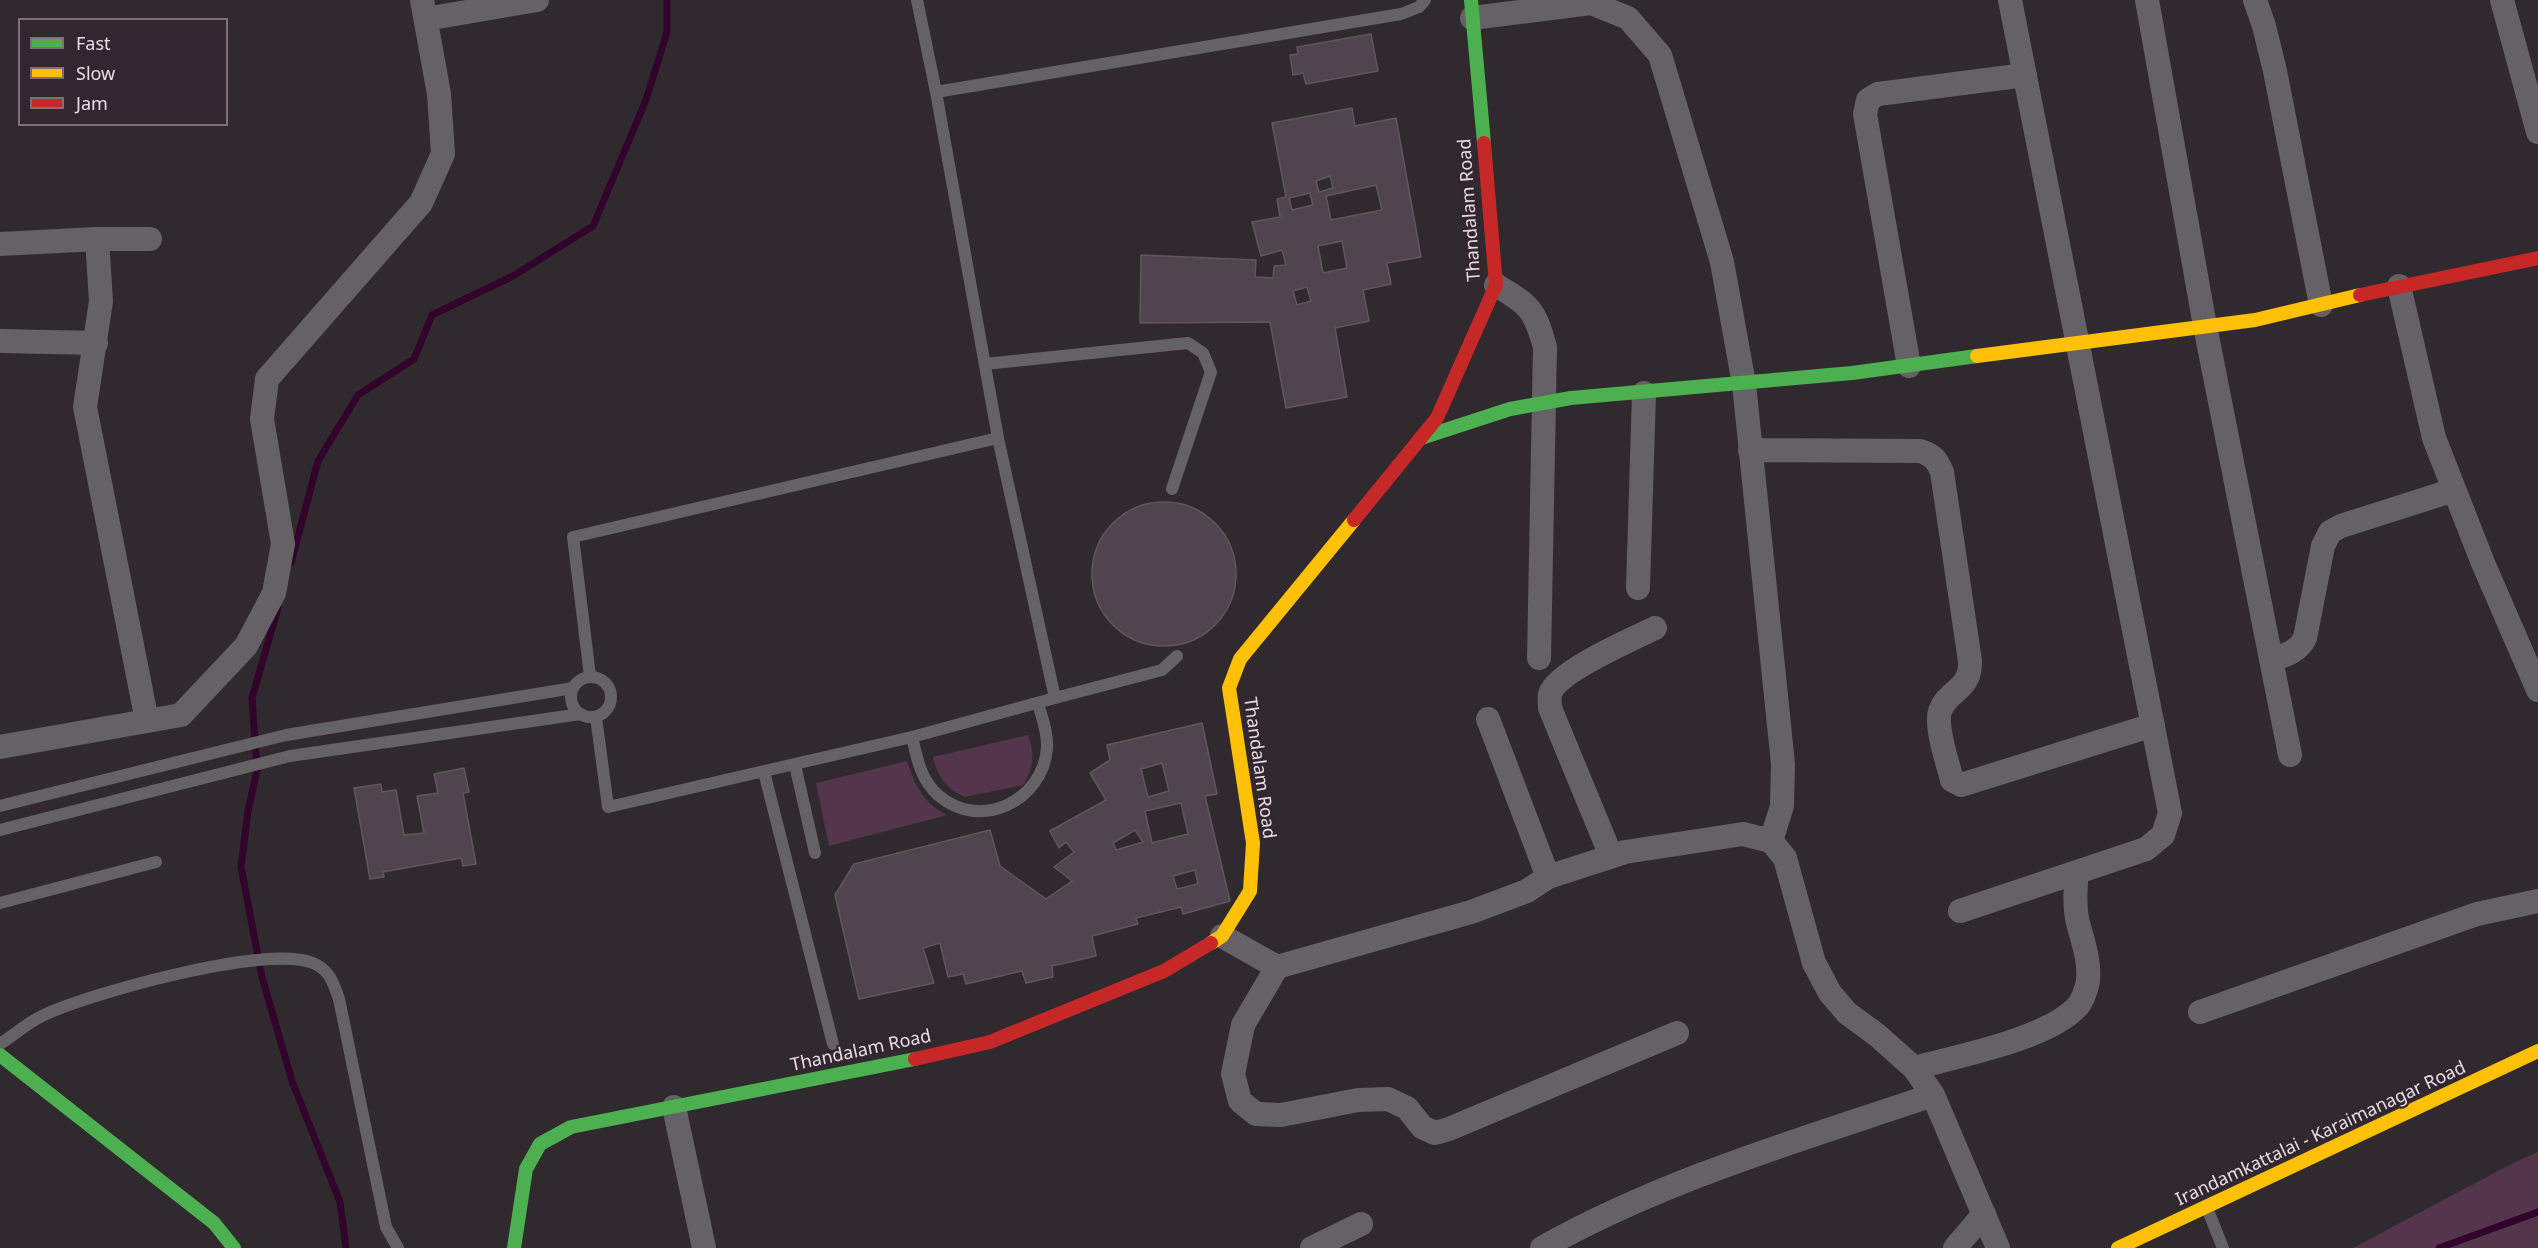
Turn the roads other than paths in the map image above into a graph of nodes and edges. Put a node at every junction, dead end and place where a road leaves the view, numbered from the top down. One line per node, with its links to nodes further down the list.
1 (537, 0): 9 (street)
2 (917, 0): 11 (lane)
3 (1425, 0): 11 (lane)
4 (2010, 0): 10 (street)
5 (2146, 0): 20 (street)
6 (2255, 0): 19 (street)
7 (2502, 0): 12 (street)
8 (1472, 9): 17 (street, Thandalam Road); 26 (street)
9 (424, 10): 47 (street)
10 (2025, 75): 23 (street); 25 (street)
11 (936, 92): 24 (lane)
12 (2538, 132)
13 (97, 239): 14 (street); 15 (street); 22 (street)
14 (150, 239)
15 (0, 243)
16 (2538, 258): 18 (street)
17 (1496, 285): 28 (street); 30 (street, Thandalam Road)
18 (2399, 286): 19 (street); 33 (street)
19 (2321, 305): 20 (street)
20 (2205, 326): 23 (street); 38 (street)
21 (0, 341): 22 (street)
22 (96, 343): 47 (street)
23 (2076, 344): 25 (street); 48 (street)
24 (985, 364): 29 (lane); 32 (lane)
25 (1909, 366): 26 (street)
26 (1743, 384): 27 (street); 31 (street)
27 (1644, 393): 28 (street); 34 (street)
28 (1545, 403): 30 (street); 37 (street)
29 (999, 438): 39 (lane); 42 (lane)
30 (1421, 438): 67 (street, Thandalam Road)
31 (1750, 450): 48 (street); 58 (street)
32 (1172, 489)
33 (2454, 490): 38 (street); 40 (street)
34 (1638, 588)
35 (1655, 628): 60 (street)
36 (1177, 656): 42 (lane)
37 (1539, 658)
38 (2271, 660): 52 (street)
39 (590, 676): 41 (lane); 45 (lane)
40 (2537, 684)
41 (573, 688): 44 (lane); 49 (lane)
42 (1055, 698): 43 (lane)
43 (1038, 703): 50 (lane); 50 (lane)
44 (581, 714): 45 (lane); 53 (lane)
45 (596, 717): 55 (lane)
46 (1488, 719): 63 (street)
47 (147, 721): 51 (street)
48 (2152, 725): 62 (street)
49 (286, 735): 53 (lane); 56 (lane)
50 (912, 737): 54 (lane)
51 (0, 747)
52 (2290, 755)
53 (290, 756): 57 (lane)
54 (795, 765): 55 (lane); 59 (lane)
55 (764, 772): 72 (lane)
56 (0, 806)
57 (0, 830)
58 (1771, 841): 60 (street); 75 (street)
59 (814, 853)
60 (1611, 856): 63 (street)
61 (156, 862): 65 (lane)
62 (2077, 872): 66 (street); 75 (street)
63 (1548, 877): 68 (street)
64 (2538, 901): 69 (street)
65 (0, 903)
66 (1960, 911)
67 (1222, 936): 68 (street); 77 (street, Thandalam Road)
68 (1277, 967): 70 (street)
69 (2200, 1012)
70 (1677, 1033)
71 (0, 1044): 82 (lane)
72 (833, 1044)
73 (2538, 1051): 78 (street, Irandamkattalai - Karaimanagar Road)
74 (0, 1055): 81 (street)
75 (1914, 1068): 76 (street)
76 (1933, 1095): 79 (street); 86 (street)
77 (674, 1107): 83 (street, Thandalam Road); 84 (street)
78 (2207, 1208): 89 (street, Irandamkattalai - Karaimanagar Road); 90 (lane)
79 (1984, 1214): 87 (street); 88 (street)
80 (1361, 1224): 85 (street)
81 (234, 1248)
82 (398, 1248)
83 (514, 1248)
84 (704, 1248)
85 (1312, 1248)
86 (1542, 1248)
87 (1956, 1248)
88 (1998, 1248)
89 (2118, 1248)
90 (2223, 1248)

